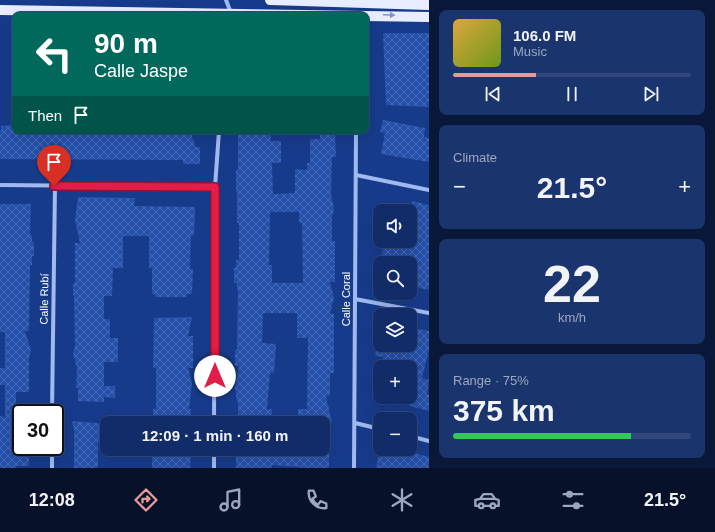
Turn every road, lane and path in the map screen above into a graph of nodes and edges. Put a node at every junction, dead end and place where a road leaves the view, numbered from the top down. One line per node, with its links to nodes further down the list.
1 (226, 0): 7 (street)
2 (270, 0): 3 (main road)
3 (356, 2): 4 (main road); 8 (street)
4 (429, 5)
5 (0, 10): 6 (main road)
6 (140, 12)
7 (231, 12)
8 (357, 12)
9 (369, 15): 10 (main road, one-way to 10)
10 (429, 16)
11 (219, 134): 16 (street)
12 (356, 134): 13 (street, Calle Coral)
13 (356, 175): 17 (street); 18 (street, Calle Coral)
14 (0, 185): 15 (street)
15 (54, 186): 16 (street); 20 (street, Calle Rubí)
16 (215, 187): 21 (street)
17 (429, 190)
18 (355, 299): 19 (street); 22 (street, Calle Coral)
19 (429, 313)
20 (52, 404)
21 (214, 416)
22 (354, 423): 23 (street); 30 (street, Calle Coral)
23 (373, 427)
24 (417, 438): 25 (street)
25 (429, 441)
26 (52, 456): 28 (street)
27 (214, 456): 29 (street)
28 (52, 468)
29 (214, 468)
30 (354, 468)

